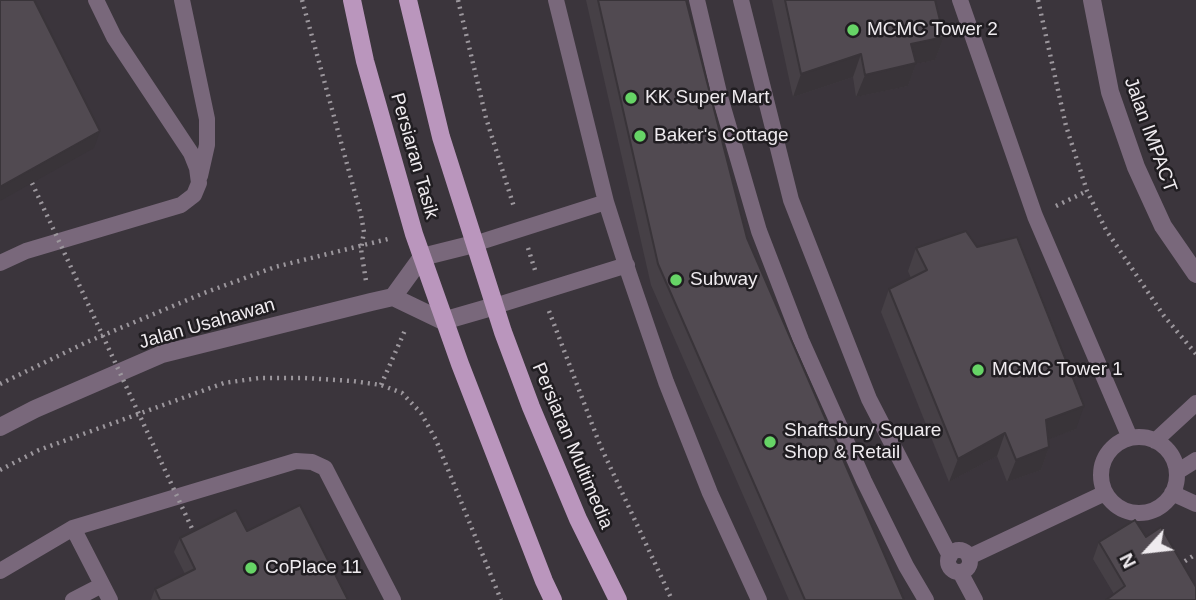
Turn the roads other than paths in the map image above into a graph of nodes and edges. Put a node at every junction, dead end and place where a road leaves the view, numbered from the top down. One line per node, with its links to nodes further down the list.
1 (96, 0): 10 (lane)
2 (182, 0): 10 (lane)
3 (352, 0): 13 (main road, Persiaran Tasik)
4 (408, 0): 12 (main road, Persiaran Tasik)
5 (556, 0): 11 (lane)
6 (697, 0): 40 (lane)
7 (741, 0): 30 (lane)
8 (960, 0): 22 (lane)
9 (1092, 0): 16 (street, Jalan IMPACT)
10 (198, 175): 14 (lane)
11 (606, 202): 12 (lane); 15 (lane)
12 (474, 244): 13 (street); 18 (main road, Persiaran Tasik)
13 (422, 257): 17 (street); 19 (main road, Persiaran Tasik)
14 (0, 263)
15 (627, 265): 18 (lane); 39 (lane)
16 (1196, 275)
17 (393, 297): 19 (street); 21 (street, Jalan Usahawan)
18 (495, 306): 19 (street); 38 (main road, Persiaran Multimedia)
19 (443, 321): 37 (main road)
20 (1196, 403): 23 (lane)
21 (0, 427)
22 (1130, 438): 23 (lane); 26 (lane)
23 (1156, 441): 25 (lane)
24 (1196, 460): 25 (lane)
25 (1177, 472): 27 (lane)
26 (1105, 493): 27 (lane); 31 (lane)
27 (1172, 493): 28 (lane)
28 (1196, 504)
29 (73, 528): 32 (lane); 34 (lane); 36 (lane)
30 (950, 556): 31 (lane); 33 (lane)
31 (969, 557): 33 (lane)
32 (0, 572)
33 (960, 572): 41 (lane)
34 (106, 593): 35 (lane)
35 (73, 600)
36 (393, 600)
37 (554, 600)
38 (618, 600)
39 (758, 600)
40 (926, 600)
41 (975, 600)

